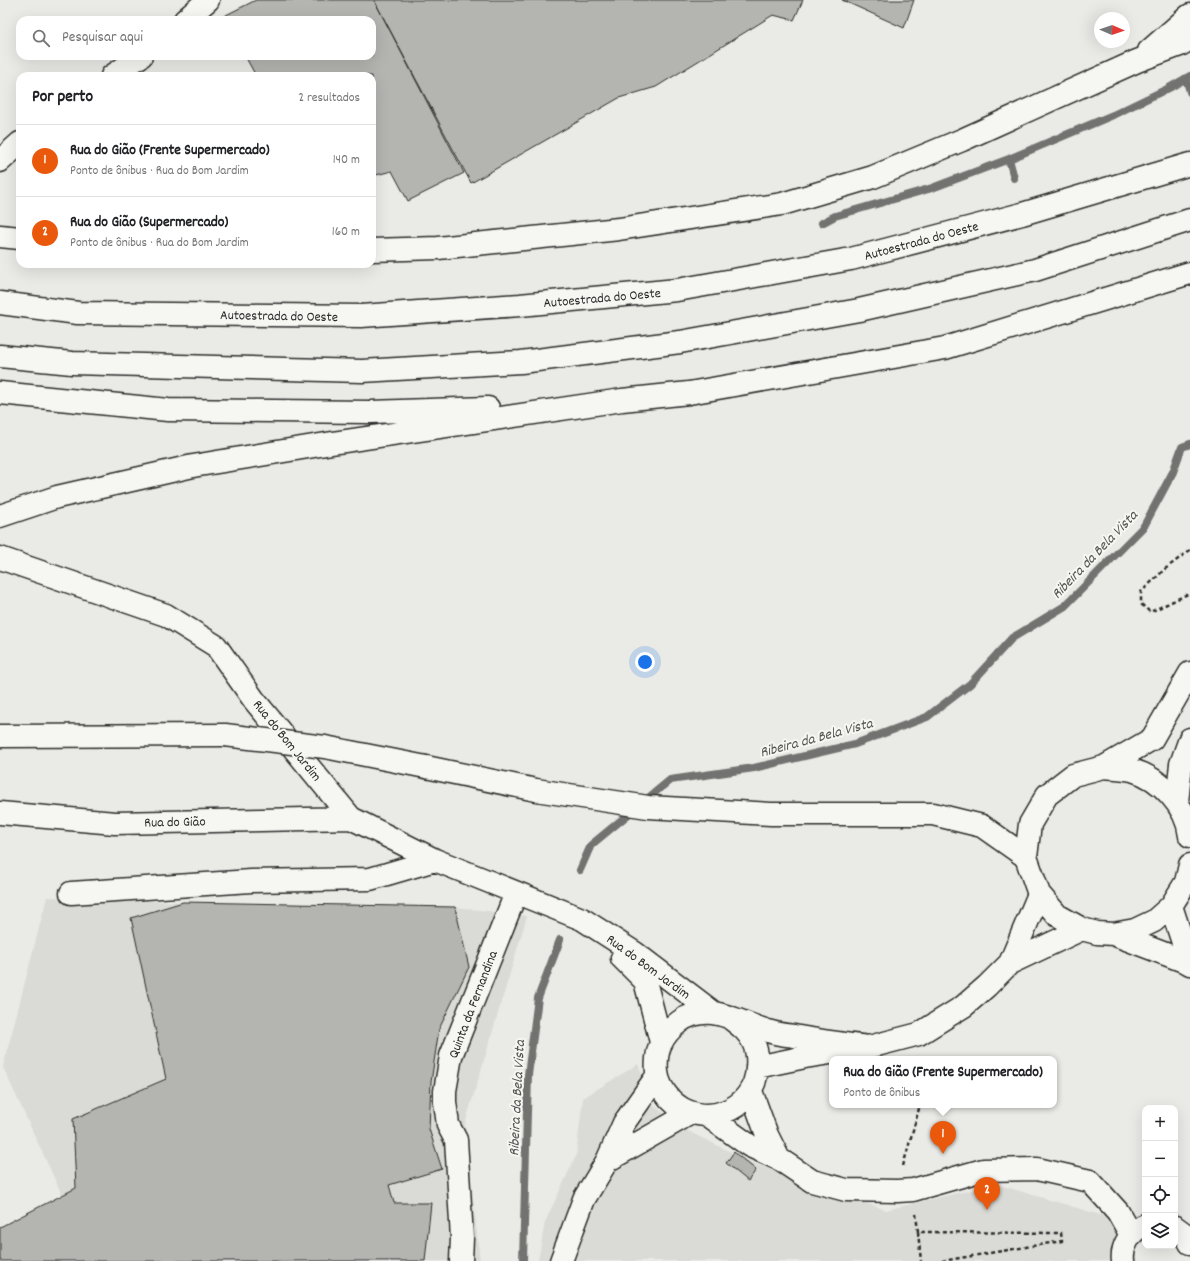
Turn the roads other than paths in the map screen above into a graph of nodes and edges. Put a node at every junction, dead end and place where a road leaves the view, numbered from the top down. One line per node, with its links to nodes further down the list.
1 (208, 0): 3 (main road)
2 (1190, 15): 6 (main road)
3 (190, 16)
4 (1190, 39): 6 (main road)
5 (134, 60): 7 (main road)
6 (1137, 61): 14 (main road)
7 (118, 72)
8 (16, 147): 9 (main road)
9 (0, 161)
10 (1190, 164): 18 (main road, Autoestrada do Oeste)
11 (1190, 220): 19 (main road)
12 (0, 236): 13 (main road)
13 (16, 238)
14 (376, 250)
15 (1190, 273): 21 (main road)
16 (0, 291): 18 (main road)
17 (0, 304): 18 (main road, Autoestrada do Oeste)
18 (78, 312)
19 (0, 356)
20 (0, 393): 21 (main road)
21 (622, 400): 22 (main road)
22 (0, 516)
23 (0, 558): 30 (main road, Rua do Bom Jardim)
24 (1190, 673): 27 (main road)
25 (0, 736): 32 (main road, bridge)
26 (1190, 739): 28 (main road)
27 (1104, 767): 28 (main road); 32 (main road)
28 (1177, 802): 31 (main road)
29 (0, 813): 30 (main road, Rua do Gião)
30 (351, 818): 33 (main road, Rua do Bom Jardim)
31 (1190, 836)
32 (1026, 857): 37 (main road)
33 (435, 860): 35 (main road, Rua do Bom Jardim); 36 (main road)
34 (1190, 865): 38 (main road)
35 (516, 893): 39 (main road, Rua do Bom Jardim); 56 (main road, Quinta da Fernandina)
36 (71, 894)
37 (1039, 894): 40 (main road); 42 (main road)
38 (1171, 906): 41 (main road); 43 (main road)
39 (582, 919): 44 (main road, Rua do Bom Jardim); 45 (main road, Rua do Bom Jardim)
40 (1082, 929): 41 (main road); 42 (main road)
41 (1113, 934): 43 (main road)
42 (1010, 963): 46 (main road)
43 (1189, 963)
44 (722, 1016): 45 (main road); 46 (main road); 47 (main road)
45 (661, 1042): 48 (main road)
46 (869, 1047): 47 (main road)
47 (758, 1067): 49 (main road)
48 (657, 1076): 50 (main road); 52 (main road)
49 (751, 1091): 50 (main road); 51 (main road)
50 (700, 1114): 51 (main road); 52 (main road)
51 (779, 1159): 54 (main road)
52 (607, 1161): 57 (main road)
53 (1178, 1229): 55 (main road)
54 (1138, 1230): 58 (main road)
55 (1190, 1243)
56 (461, 1261)
57 (561, 1261)
58 (1123, 1261)

